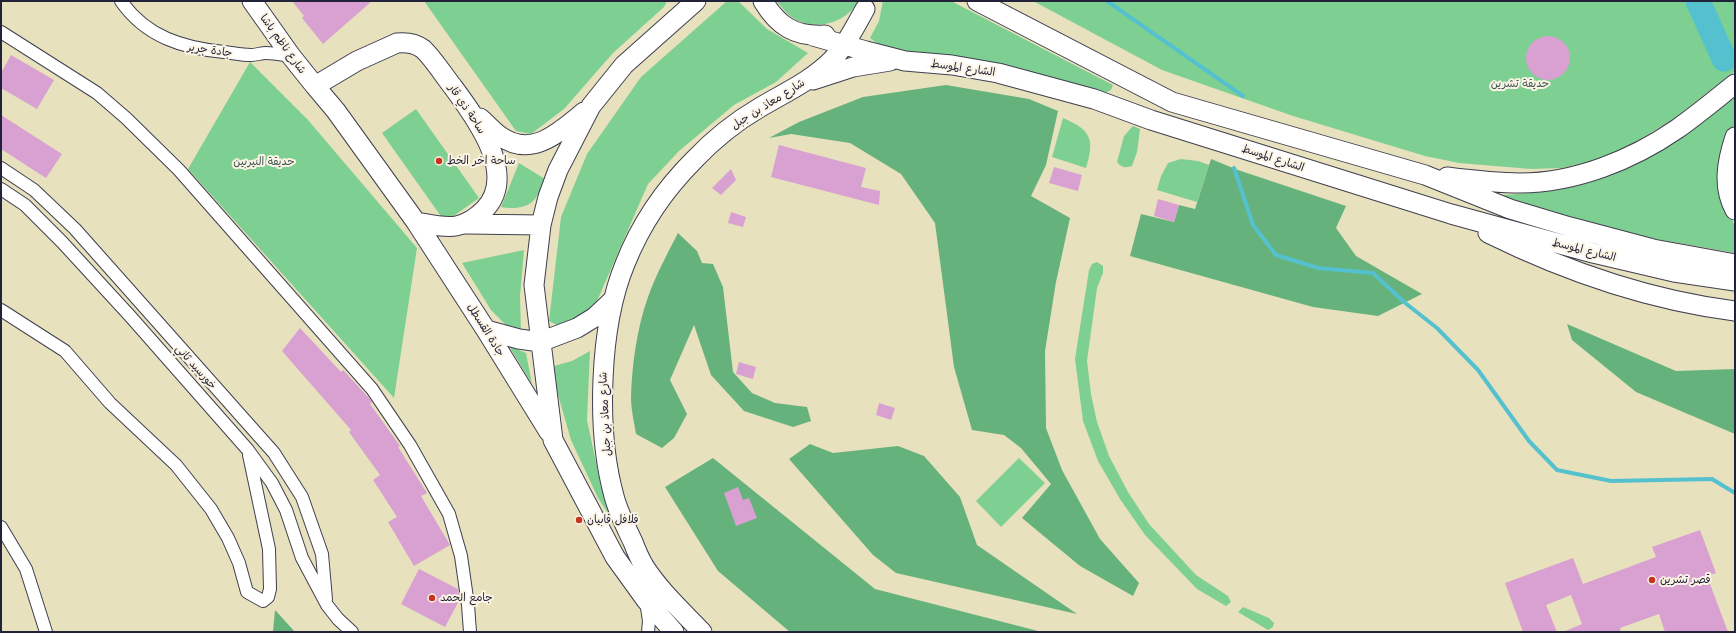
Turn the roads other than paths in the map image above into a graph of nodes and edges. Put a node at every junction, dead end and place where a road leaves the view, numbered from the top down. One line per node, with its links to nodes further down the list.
1 (121, 1): 12 (street, جادة جرير)
2 (252, 1): 12 (main road, شارع ناظم باشا)
3 (681, 1): 8 (main road)
4 (696, 1): 8 (main road)
5 (763, 1): 10 (main road, الشارع الموسط)
6 (977, 1): 21 (main road, الشارع الموسط)
7 (867, 5): 10 (main road); 11 (main road, شارع معاذ بن جبل)
8 (675, 20): 18 (main road)
9 (1, 32): 42 (street)
10 (813, 36): 11 (main road, الشارع الموسط)
11 (845, 45): 13 (main road, الشارع الموسط); 16 (main road, شارع معاذ بن جبل)
12 (291, 56): 15 (main road, شارع ناظم باشا)
13 (905, 60): 16 (main road); 24 (main road, الشارع الموسط)
14 (1735, 84): 21 (main road)
15 (315, 86): 17 (main road, ساحة ذي قار); 25 (main road)
16 (794, 89): 30 (main road, شارع معاذ بن جبل)
17 (467, 106): 18 (main road); 26 (main road, ساحة ذي قار)
18 (591, 106): 27 (main road)
19 (1735, 137): 23 (main road)
20 (1, 168): 39 (street, خورسيد ثاني)
21 (1425, 175): 28 (main road, الشارع الموسط)
22 (1, 189): 36 (street, خورسيد ثاني)
23 (1735, 210)
24 (1451, 214): 29 (main road, الشارع الموسط); 32 (main road)
25 (416, 222): 26 (main road); 33 (main road, جادة القسطل)
26 (467, 224): 27 (main road)
27 (541, 224): 34 (main road)
28 (1735, 264)
29 (1735, 281)
30 (613, 300): 34 (main road); 45 (main road, شارع معاذ بن جبل)
31 (1, 310): 36 (street)
32 (1735, 311)
33 (486, 330): 34 (main road); 35 (main road, جادة القسطل)
34 (540, 342): 35 (main road)
35 (553, 440): 38 (main road)
36 (248, 450): 39 (street, خورسيد ثاني)
37 (1, 527): 40 (street)
38 (646, 600): 43 (street); 44 (main road)
39 (327, 604): 41 (street, خورسيد ثاني)
40 (46, 632)
41 (352, 632)
42 (470, 632)
43 (648, 632)
44 (674, 632)
45 (702, 632)

